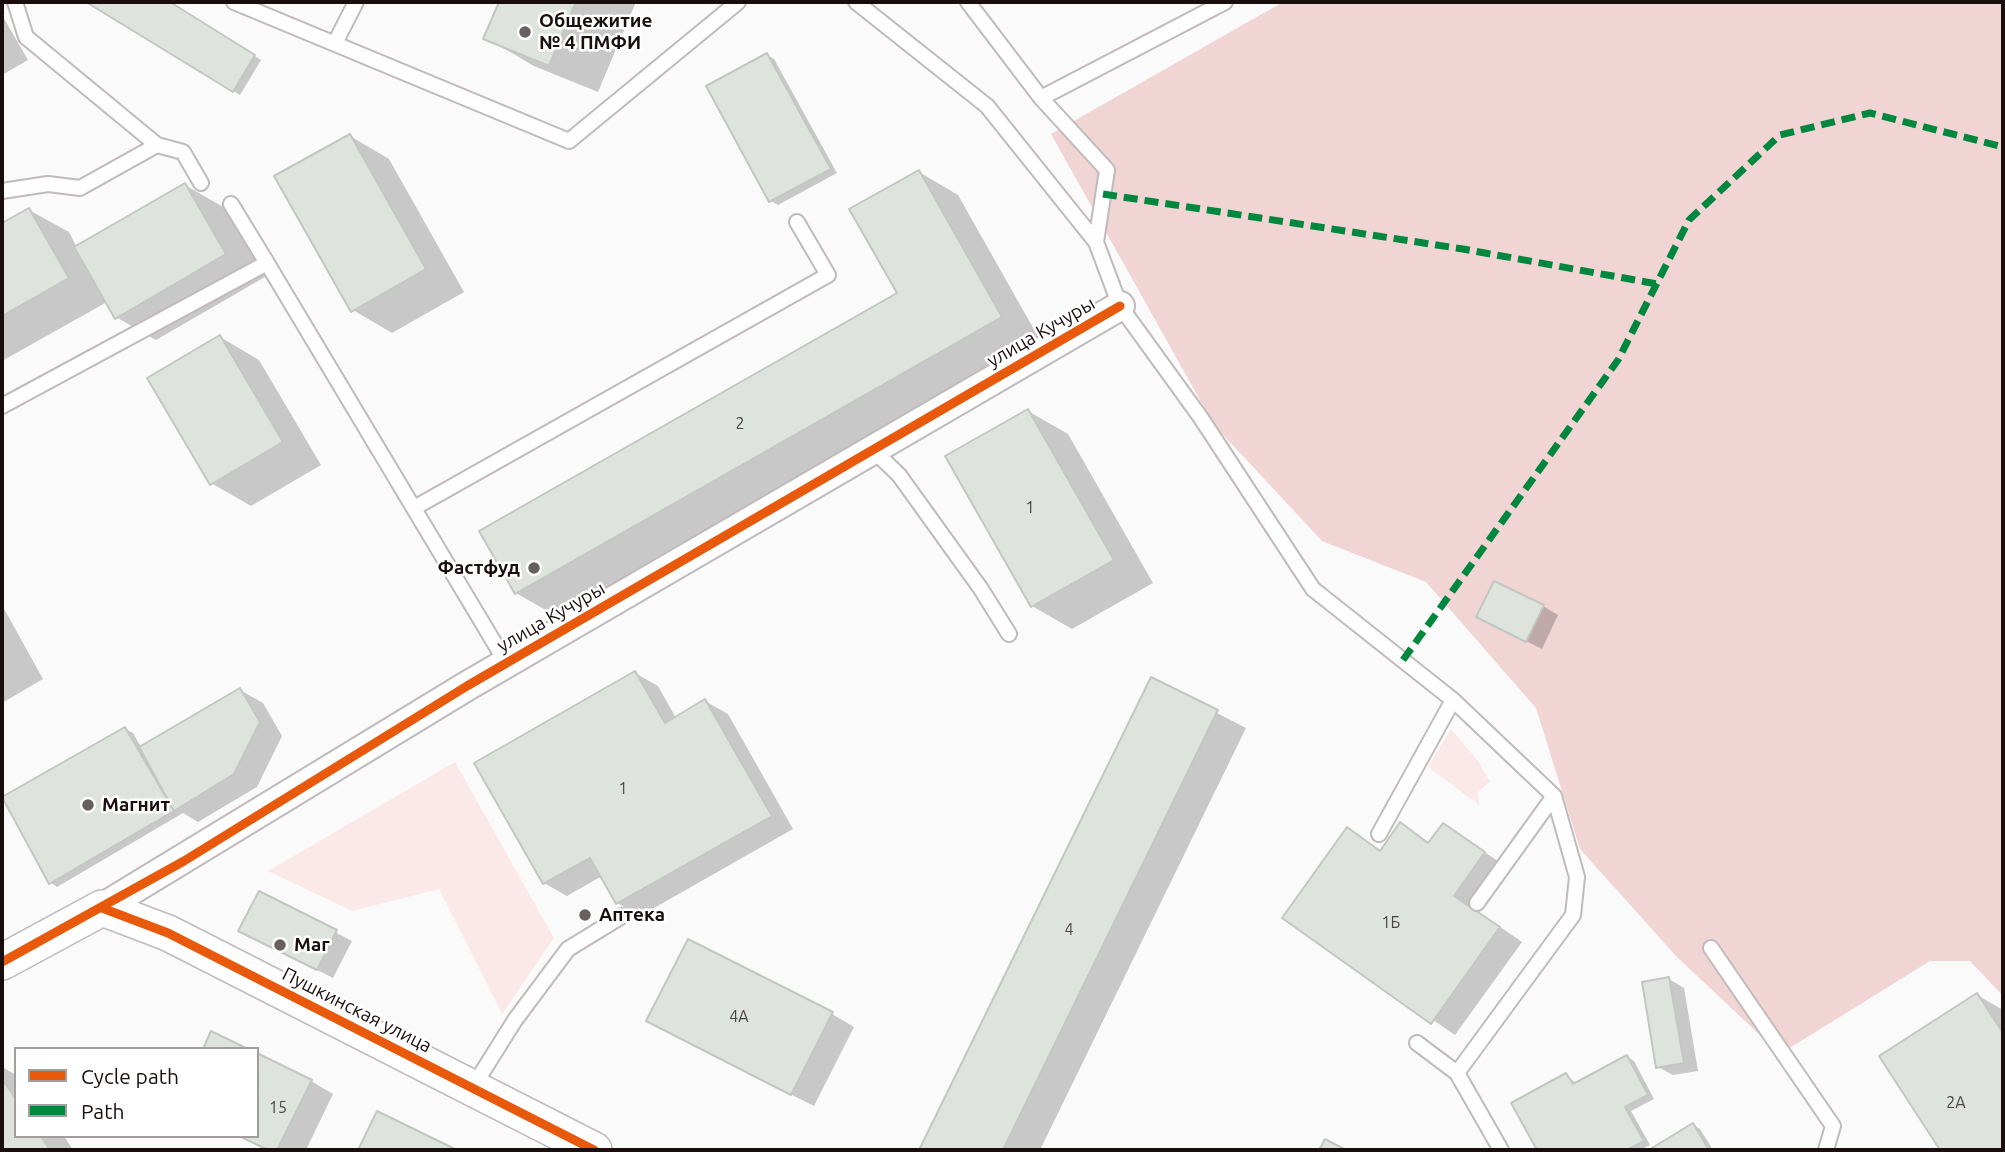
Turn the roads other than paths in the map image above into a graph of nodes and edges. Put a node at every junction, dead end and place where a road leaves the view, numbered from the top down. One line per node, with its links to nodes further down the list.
1 (15, 2): 10 (lane)
2 (234, 2): 8 (lane)
3 (356, 2): 8 (lane)
4 (738, 2): 8 (lane)
5 (856, 2): 15 (lane)
6 (968, 2): 9 (lane)
7 (1226, 2): 9 (lane)
8 (335, 43)
9 (1041, 98): 15 (lane)
10 (157, 145): 11 (lane); 12 (lane)
11 (201, 184)
12 (2, 191)
13 (231, 204): 16 (lane)
14 (797, 222): 20 (lane)
15 (1096, 242): 17 (lane)
16 (267, 263): 18 (lane); 20 (lane)
17 (1120, 306): 19 (street, улица Кучуры); 23 (lane)
18 (2, 406)
19 (873, 450): 21 (lane); 22 (street, улица Кучуры)
20 (414, 509): 22 (lane)
21 (1009, 634)
22 (507, 664): 27 (street, улица Кучуры)
23 (1453, 700): 24 (lane); 25 (lane)
24 (1555, 796): 26 (lane); 32 (lane)
25 (1379, 834)
26 (1477, 903)
27 (102, 908): 30 (street, улица Кучуры); 33 (street, Пушкинская улица)
28 (622, 916): 33 (lane)
29 (1711, 948): 36 (lane)
30 (2, 962)
31 (1417, 1043): 32 (lane)
32 (1457, 1073): 35 (lane)
33 (473, 1088): 34 (street, Пушкинская улица)
34 (594, 1150)
35 (1501, 1150)
36 (1826, 1150)

